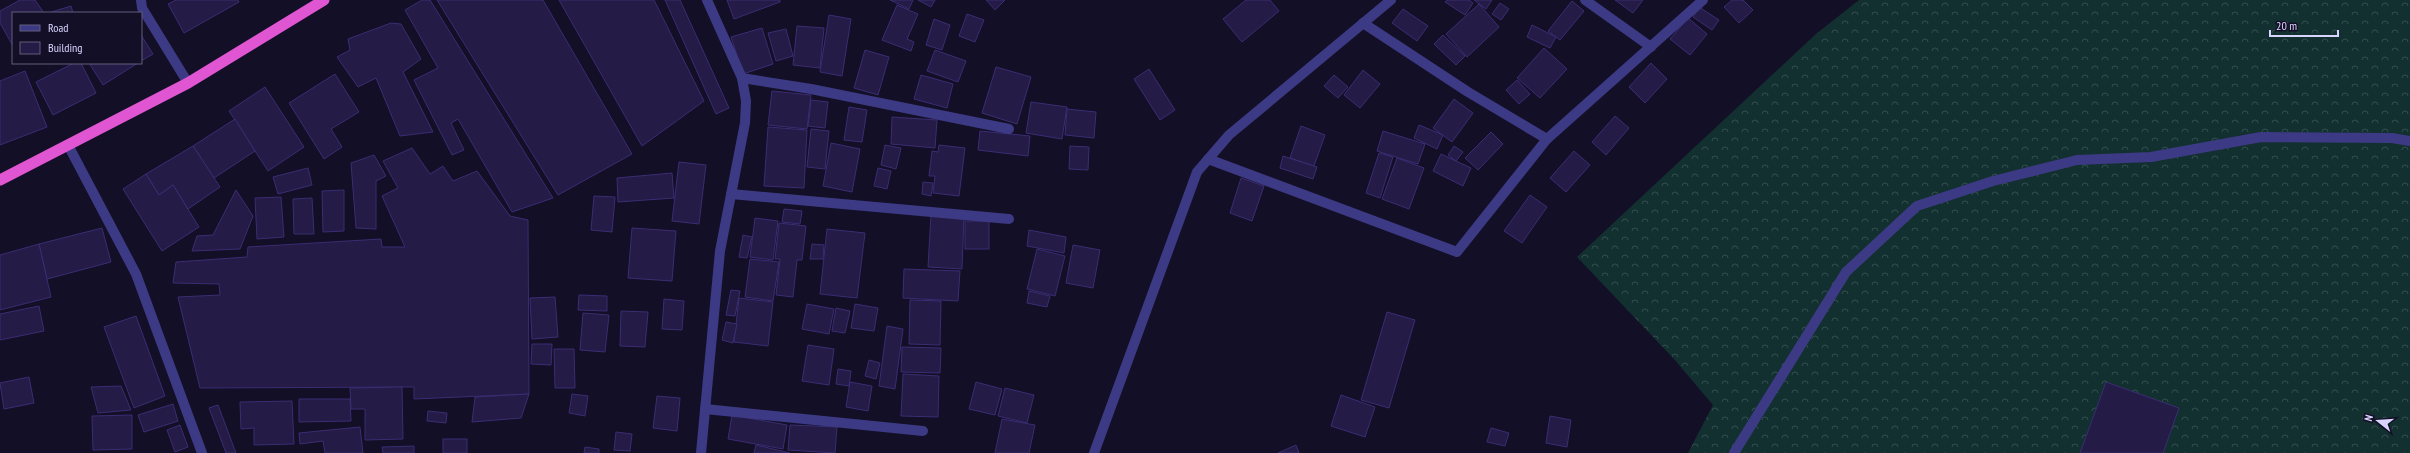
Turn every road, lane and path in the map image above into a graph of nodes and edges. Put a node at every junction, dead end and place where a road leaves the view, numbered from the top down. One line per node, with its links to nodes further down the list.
1 (141, 0): 11 (street)
2 (324, 0): 11 (highway)
3 (707, 0): 10 (street)
4 (1391, 0): 7 (street)
5 (1586, 0): 9 (street)
6 (1703, 0): 9 (street)
7 (1379, 4): 8 (street)
8 (1363, 23): 13 (street); 16 (street)
9 (1651, 47): 13 (street)
10 (742, 78): 12 (street); 18 (street)
11 (188, 83): 15 (highway)
12 (1009, 129)
13 (1547, 139): 16 (street)
14 (2410, 141): 25 (street)
15 (68, 145): 17 (highway); 22 (street)
16 (1208, 159): 24 (street)
17 (0, 180)
18 (731, 194): 19 (street); 20 (street)
19 (1009, 219)
20 (705, 409): 21 (street); 23 (street)
21 (923, 431)
22 (202, 453)
23 (701, 453)
24 (1094, 453)
25 (1734, 453)

